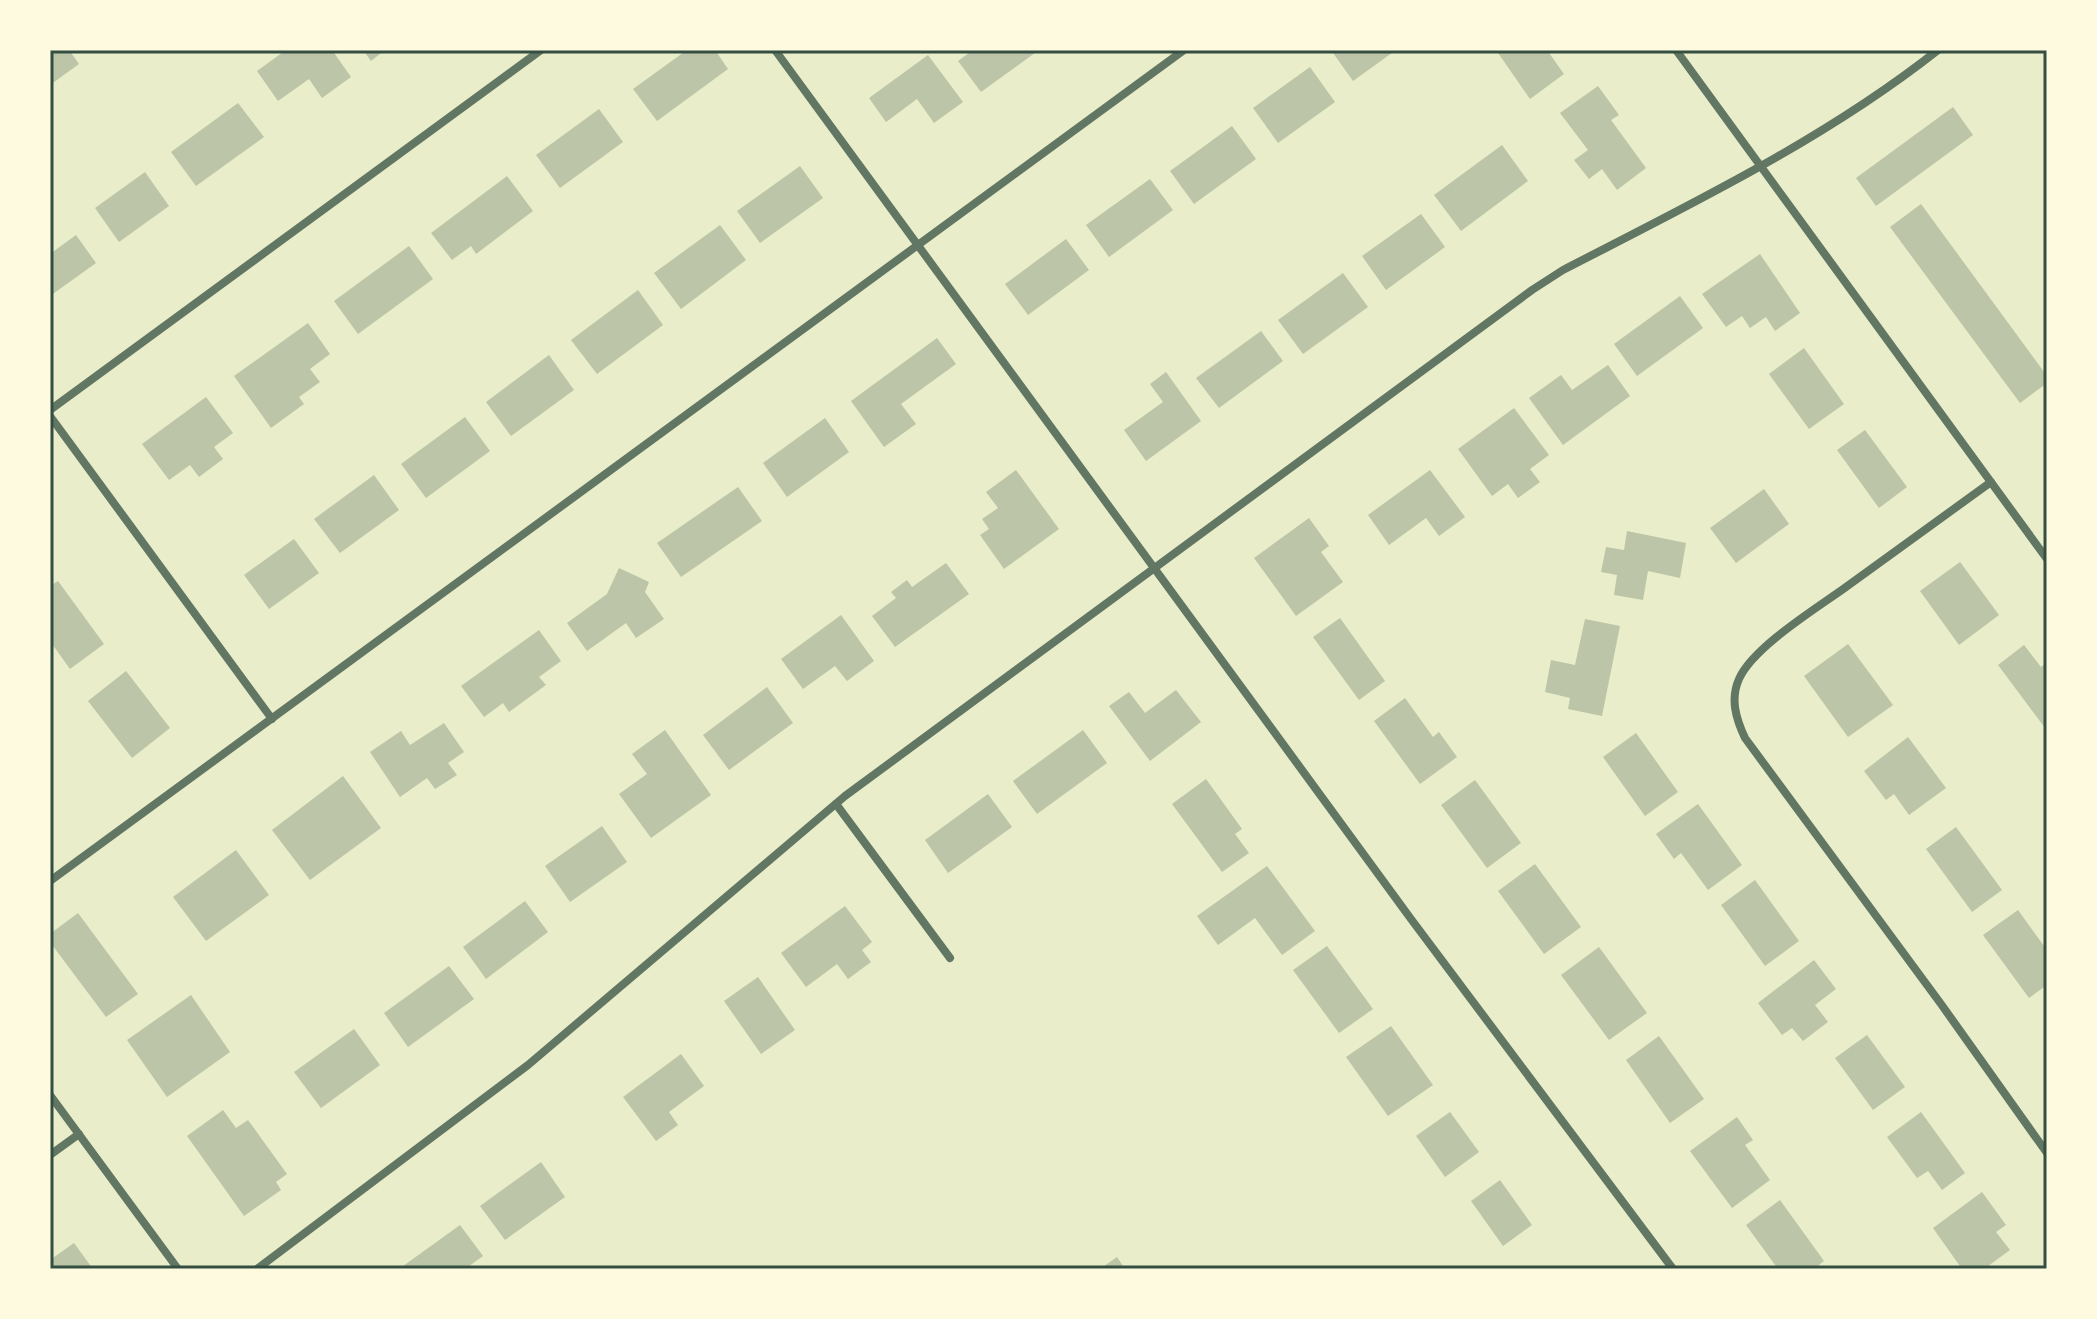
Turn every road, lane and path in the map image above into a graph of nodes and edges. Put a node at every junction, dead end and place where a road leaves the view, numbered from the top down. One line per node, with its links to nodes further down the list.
1 (541, 50): 8 (street)
2 (775, 50): 7 (street)
3 (1184, 50): 7 (street)
4 (1676, 50): 6 (street)
5 (1938, 50): 6 (street)
6 (1761, 166): 10 (street); 12 (street)
7 (917, 245): 12 (street); 13 (street)
8 (50, 410)
9 (50, 416): 13 (street)
10 (1991, 482): 11 (street); 19 (street)
11 (2047, 559)
12 (1153, 567): 14 (street); 23 (street)
13 (272, 719): 15 (street)
14 (836, 804): 16 (street); 22 (street)
15 (50, 881)
16 (950, 958)
17 (50, 1095): 18 (street)
18 (79, 1134): 20 (street); 21 (street)
19 (2047, 1153)
20 (50, 1155)
21 (178, 1269)
22 (257, 1269)
23 (1673, 1269)

